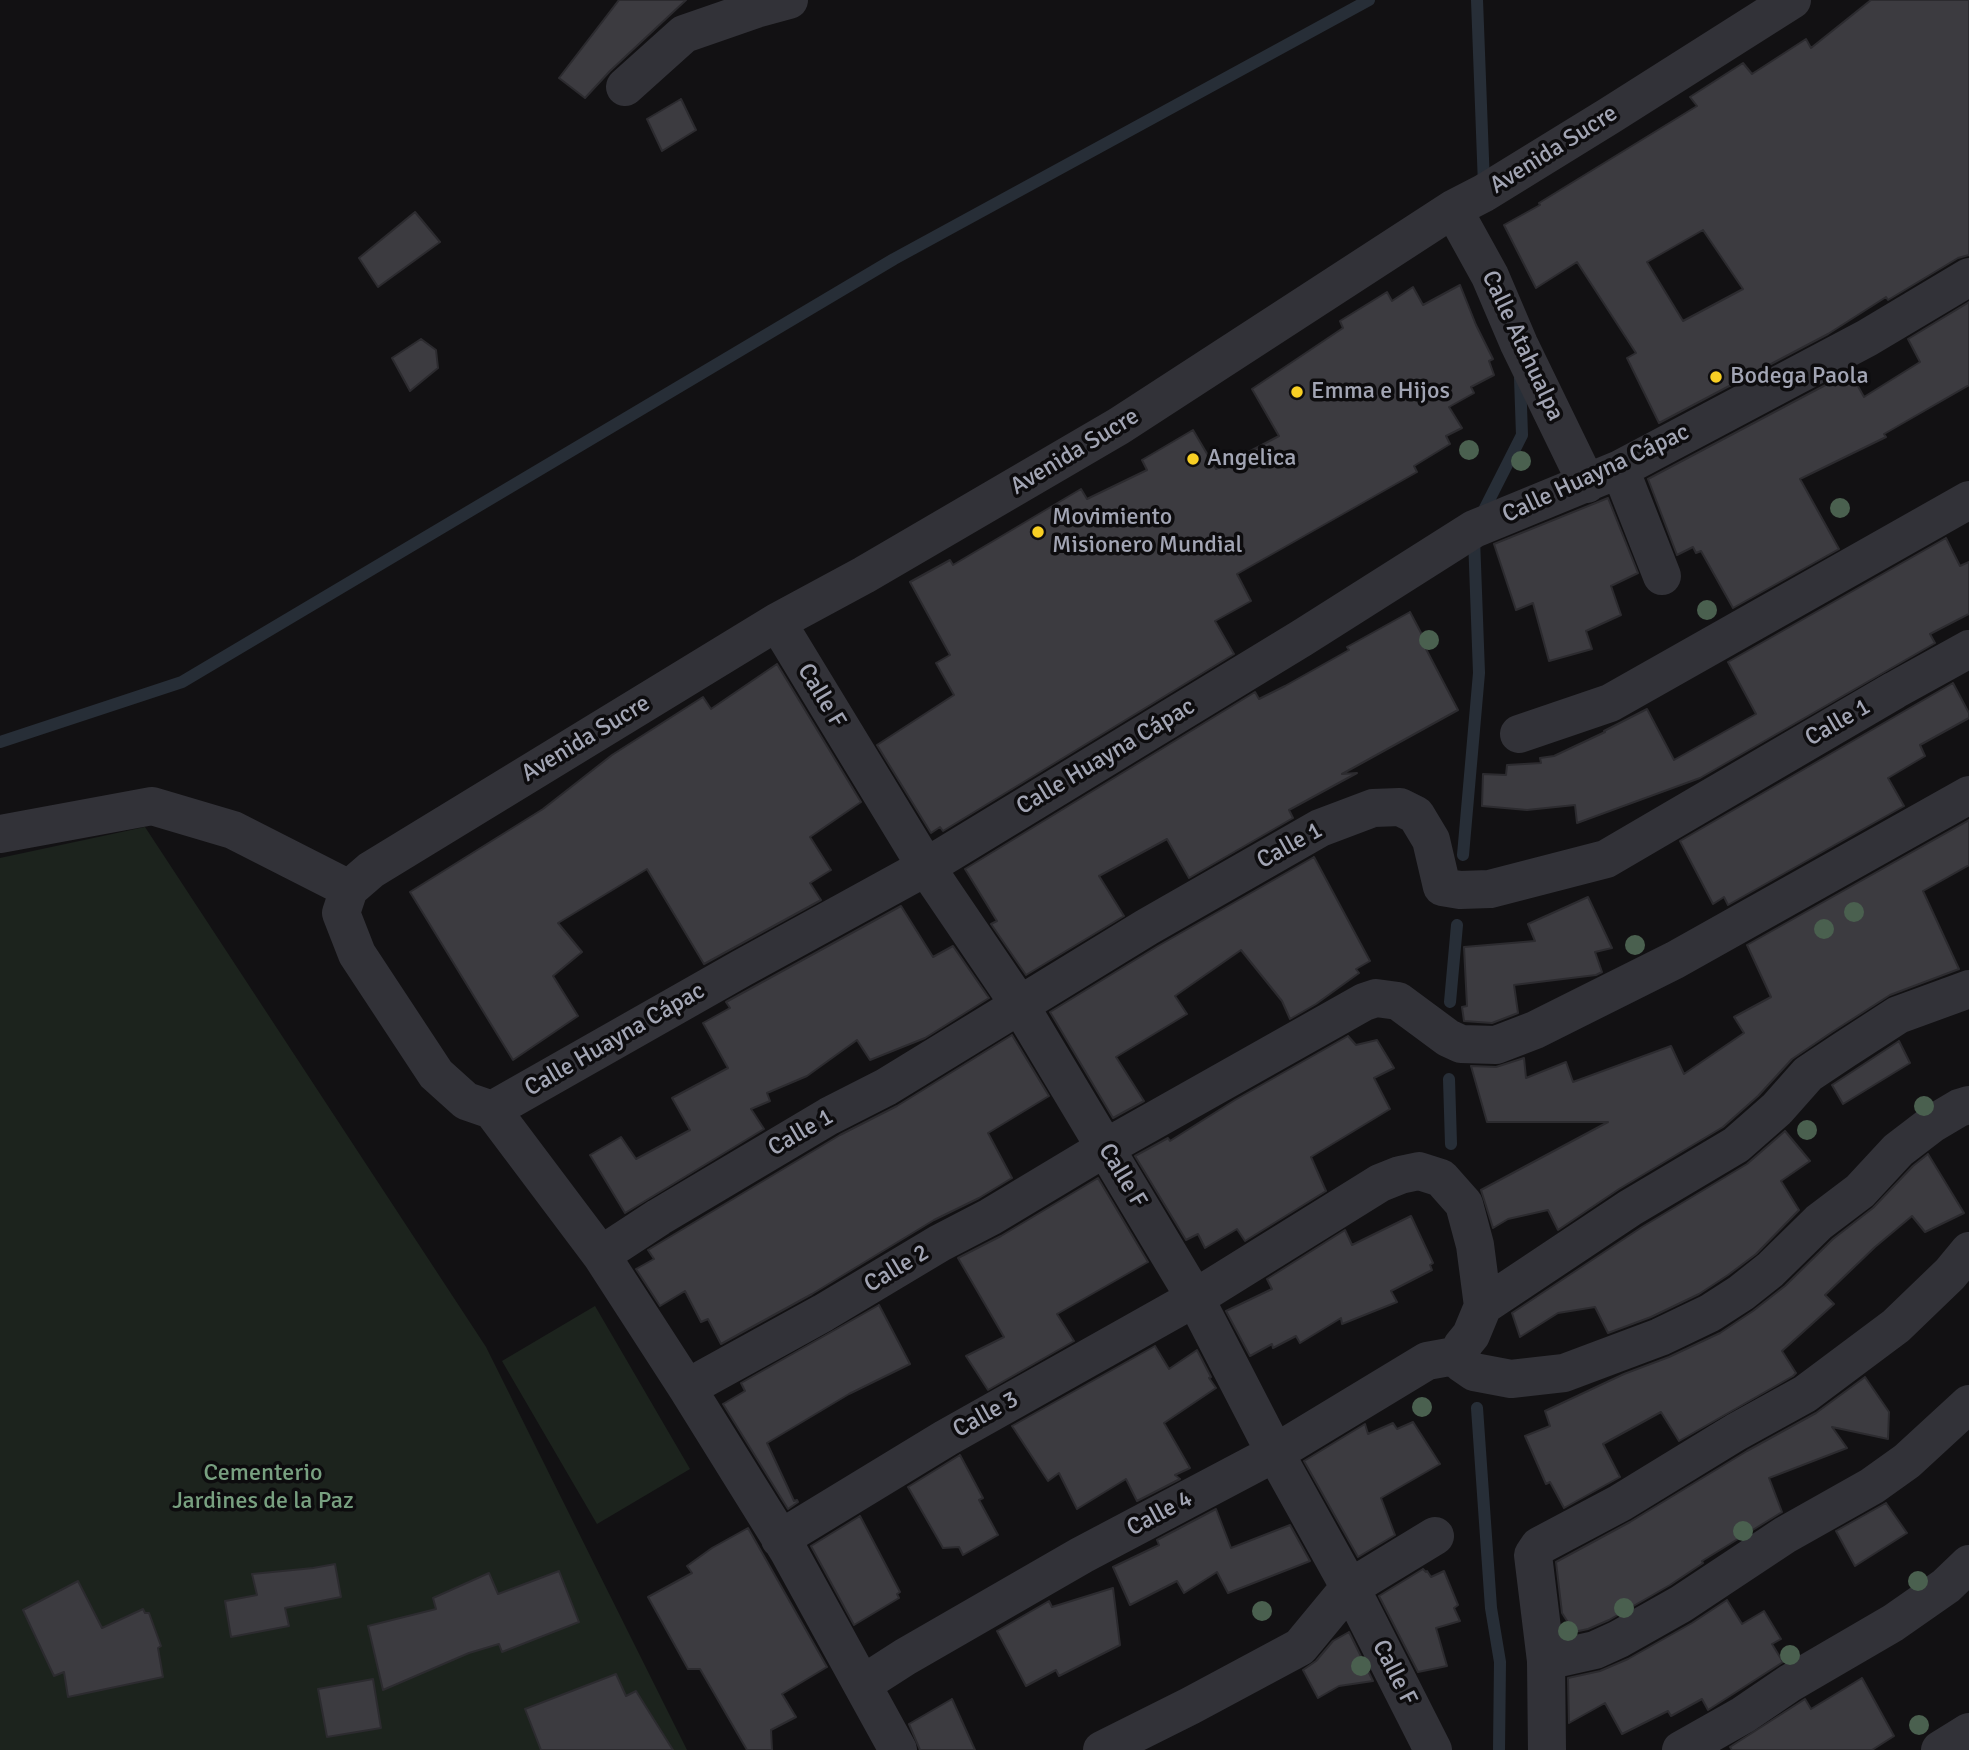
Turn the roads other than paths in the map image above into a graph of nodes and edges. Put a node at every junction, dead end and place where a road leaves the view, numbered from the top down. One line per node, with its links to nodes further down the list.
1 (789, 0): 3 (street)
2 (1792, 0): 4 (street, Avenida Sucre)
3 (625, 87)
4 (1453, 209): 6 (street, Calle Atahualpa); 9 (street, Avenida Sucre)
5 (1969, 277): 6 (street, Calle Huayna Cápac)
6 (1603, 477): 8 (street, Calle Atahualpa); 14 (street, Calle Huayna Cápac)
7 (1969, 500): 11 (street)
8 (1662, 576)
9 (776, 622): 14 (street, Calle F); 15 (street, Avenida Sucre)
10 (1969, 649): 17 (street, Calle 1)
11 (1519, 734)
12 (1969, 795): 20 (street, Calle 2)
13 (0, 834): 15 (street)
14 (926, 867): 17 (street, Calle F); 18 (street, Calle Huayna Cápac)
15 (349, 889): 18 (street)
16 (1969, 989): 24 (street)
17 (1019, 1004): 20 (street, Calle F); 22 (street, Calle 1)
18 (492, 1110): 22 (street)
19 (1966, 1115): 25 (street)
20 (1105, 1147): 23 (street, Calle F); 26 (street, Calle 2)
21 (1969, 1251): 33 (street)
22 (601, 1255): 26 (street)
23 (1195, 1298): 24 (street, Calle 3); 28 (street, Calle F); 30 (street, Calle 3)
24 (1483, 1306): 25 (street)
25 (1460, 1355): 28 (street, Calle 4)
26 (687, 1388): 30 (street)
27 (1969, 1404): 33 (street)
28 (1275, 1453): 32 (street, Calle F); 34 (street, Calle 4)
29 (1435, 1536): 32 (street)
30 (780, 1539): 34 (street)
31 (1969, 1564): 40 (street)
32 (1348, 1589): 37 (street); 38 (street, Calle F)
33 (1546, 1661): 39 (street)
34 (863, 1684): 36 (street)
35 (1969, 1732): 41 (street)
36 (898, 1750)
37 (1102, 1750)
38 (1433, 1750)
39 (1547, 1750)
40 (1681, 1750)
41 (1940, 1750)

